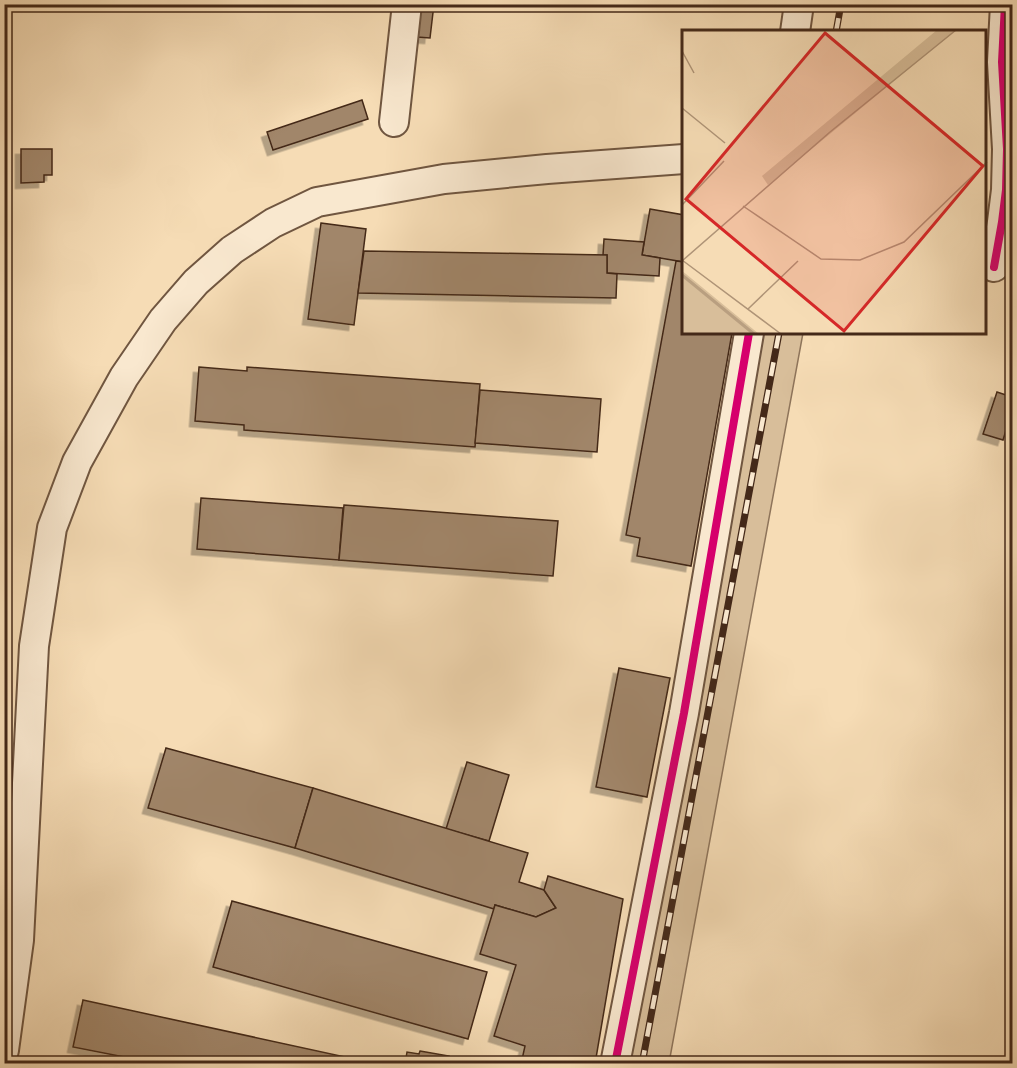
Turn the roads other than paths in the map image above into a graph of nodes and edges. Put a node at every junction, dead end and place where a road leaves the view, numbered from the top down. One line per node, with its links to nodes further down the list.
1 (407, 4): 5 (street)
2 (799, 4): 4 (street)
3 (1005, 4): 7 (street)
4 (795, 30)
5 (394, 122)
6 (682, 159): 9 (street)
7 (994, 267)
8 (749, 334): 10 (street)
9 (4, 1050)
10 (615, 1064)

